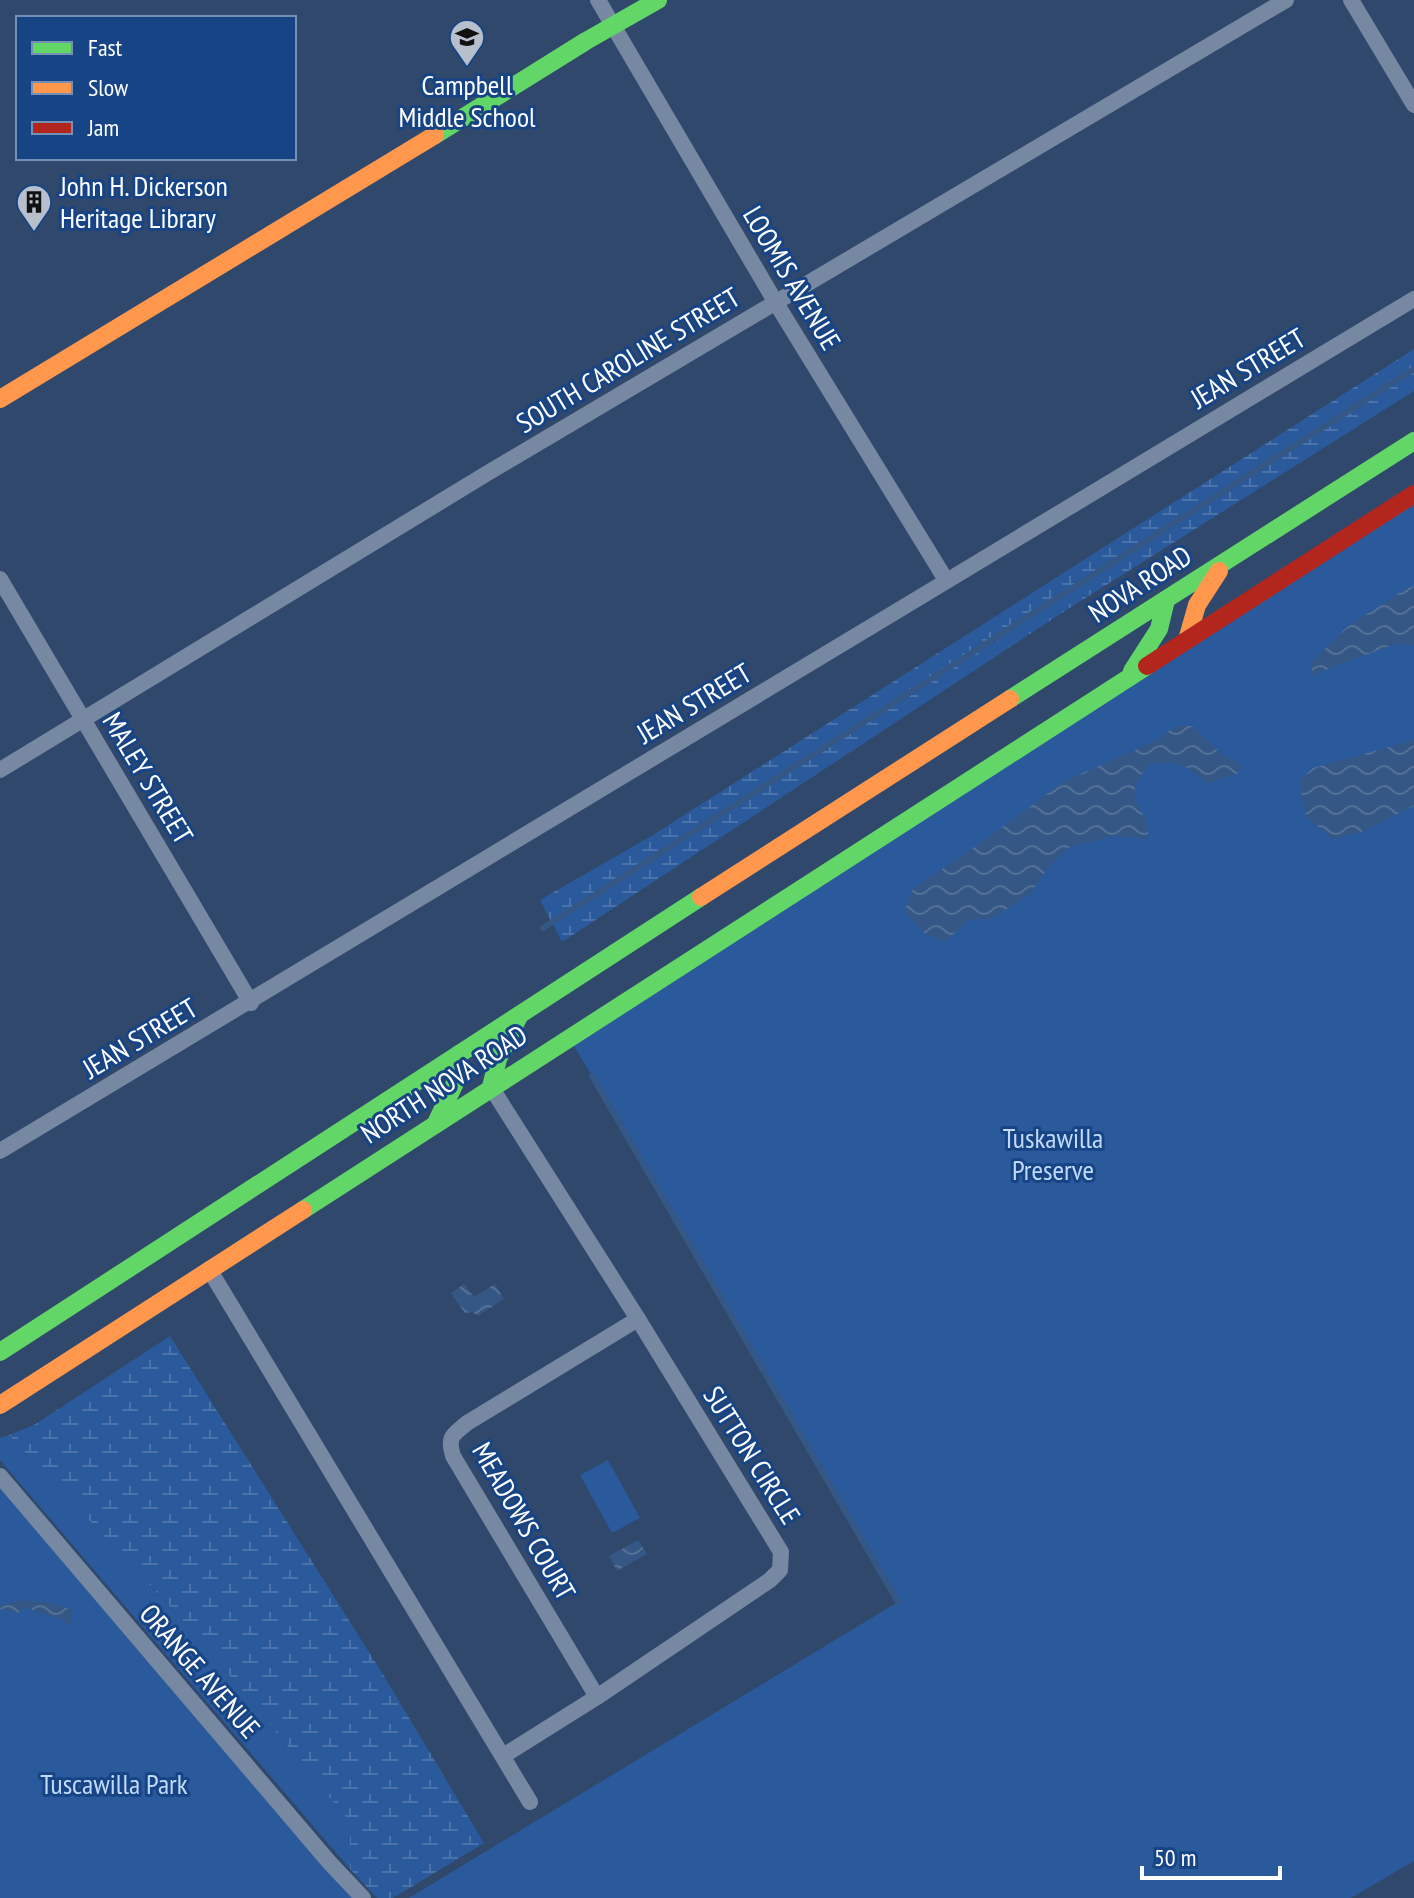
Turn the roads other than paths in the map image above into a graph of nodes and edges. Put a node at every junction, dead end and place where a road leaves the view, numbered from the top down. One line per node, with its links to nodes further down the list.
1 (598, 0): 5 (street, LOOMIS AVENUE)
2 (658, 0): 5 (main road)
3 (1286, 0): 8 (street, SOUTH CAROLINE STREET)
4 (1351, 0): 6 (street)
5 (614, 27): 8 (street, LOOMIS AVENUE); 9 (main road)
6 (1414, 105)
7 (1414, 299): 14 (street, JEAN STREET)
8 (776, 303): 14 (street, LOOMIS AVENUE); 18 (street, SOUTH CAROLINE STREET)
9 (0, 399)
10 (1414, 441): 12 (main road, NOVA ROAD)
11 (1414, 494): 16 (main road)
12 (1224, 563): 15 (main road, NOVA ROAD); 16 (main road)
13 (0, 579): 18 (street, MALEY STREET)
14 (946, 580): 21 (street, JEAN STREET)
15 (1166, 600): 17 (main road); 20 (main road, NOVA ROAD)
16 (1187, 640): 17 (main road)
17 (1126, 680): 24 (main road, NORTH NOVA ROAD)
18 (83, 719): 19 (street, SOUTH CAROLINE STREET); 21 (street, MALEY STREET)
19 (0, 770)
20 (896, 773): 22 (main road, NORTH NOVA ROAD)
21 (251, 1003): 26 (street, JEAN STREET)
22 (520, 1014): 23 (main road, NORTH NOVA ROAD); 24 (main road)
23 (459, 1054): 25 (main road); 29 (main road, NORTH NOVA ROAD)
24 (491, 1087): 25 (main road, NORTH NOVA ROAD); 28 (street, SUTTON CIRCLE)
25 (436, 1123): 27 (main road, NORTH NOVA ROAD)
26 (0, 1151)
27 (209, 1269): 30 (main road, NORTH NOVA ROAD); 33 (street)
28 (638, 1319): 32 (street, SUTTON CIRCLE); 32 (street, MEADOWS COURT)
29 (0, 1352)
30 (0, 1405)
31 (0, 1476): 35 (street, ORANGE AVENUE)
32 (597, 1697): 33 (street, SUTTON CIRCLE)
33 (503, 1756): 34 (street)
34 (530, 1802)
35 (363, 1898)

